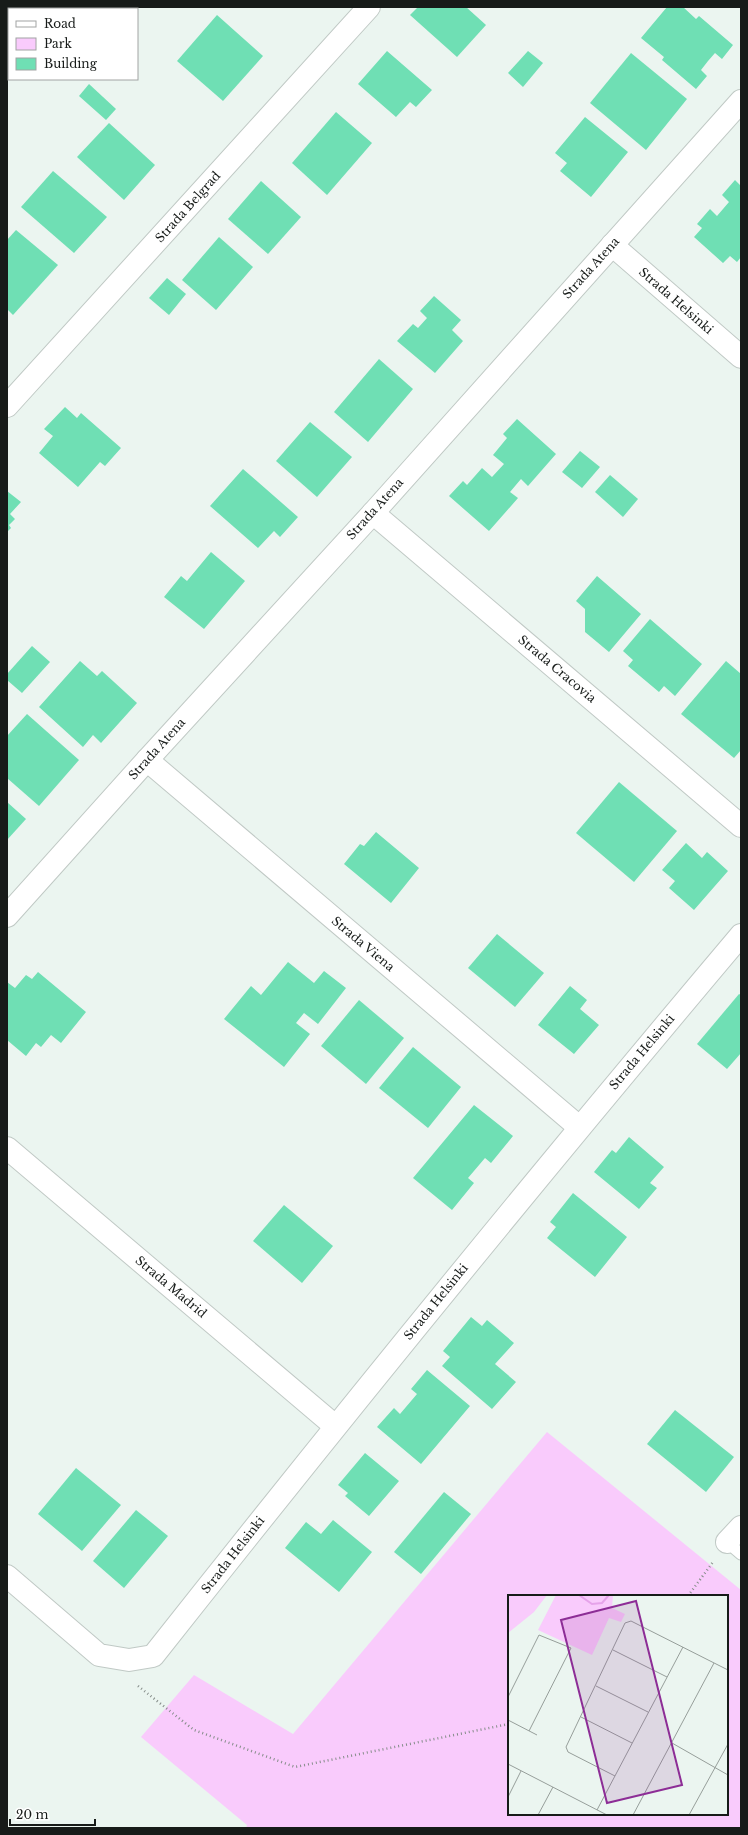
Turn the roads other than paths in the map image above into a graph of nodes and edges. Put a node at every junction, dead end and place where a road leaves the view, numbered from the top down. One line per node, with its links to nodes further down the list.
1 (369, 7): 5 (street, Strada Belgrad)
2 (741, 101): 3 (street, Strada Atena)
3 (612, 245): 4 (street, Strada Helsinki); 6 (street, Strada Atena)
4 (741, 356)
5 (7, 406)
6 (373, 513): 7 (street, Strada Atena); 8 (street, Strada Cracovia)
7 (146, 760): 9 (street, Strada Atena); 11 (street, Strada Viena)
8 (741, 826)
9 (7, 916)
10 (741, 935): 11 (street, Strada Helsinki)
11 (578, 1127): 13 (street, Strada Helsinki)
12 (7, 1148): 13 (street, Strada Madrid)
13 (335, 1426): 14 (street, Strada Helsinki)
14 (7, 1576)

